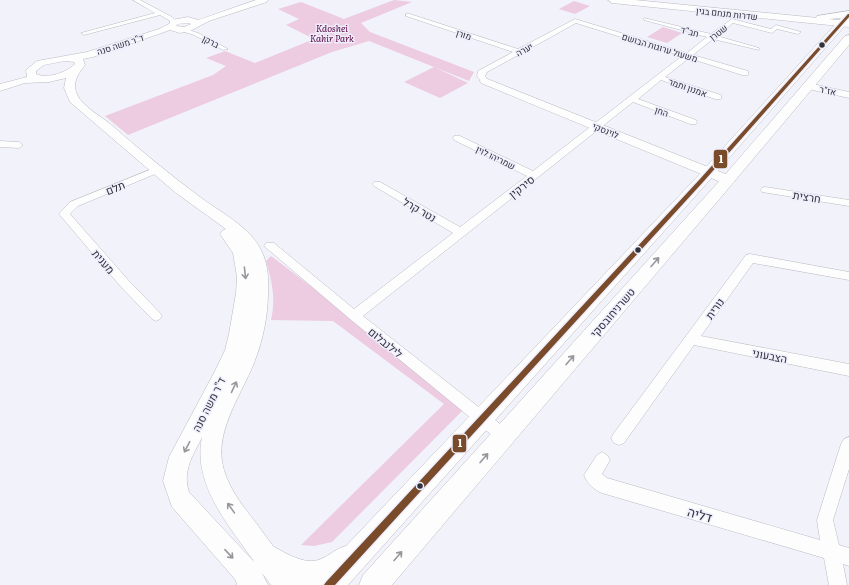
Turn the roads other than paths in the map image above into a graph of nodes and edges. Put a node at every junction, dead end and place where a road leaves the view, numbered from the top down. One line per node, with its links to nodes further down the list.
1 (136, 0): 6 (street)
2 (255, 0): 12 (street)
3 (264, 0): 12 (street)
4 (612, 0): 9 (street, שדרות מנחם בגין)
5 (636, 0): 9 (street, שדרות מנחם בגין)
6 (163, 14): 12 (street); 13 (street); 15 (street)
7 (408, 15): 19 (street, מורן)
8 (646, 19): 16 (street, חב"ד)
9 (821, 20): 11 (main road); 11 (main road)
10 (575, 21): 19 (street, יערה); 20 (street, משעול ערוגות הבושם)
11 (846, 23): 29 (main road, טשרניחובסקי); 41 (main road, טשרניחובסקי)
12 (192, 25): 13 (street); 13 (street, ברקן); 17 (street, ברקן)
13 (176, 27): 21 (street, ד"ר משה סנה); 22 (street, ד"ר משה סנה)
14 (798, 32): 16 (street, שטרן)
15 (84, 33)
16 (712, 37): 18 (street, חב"ד); 20 (street, שטרן)
17 (225, 49)
18 (757, 49)
19 (520, 52): 27 (street, יערה)
20 (687, 55): 24 (street, משעול ערוגות הבושם); 26 (street, סירקין)
21 (69, 58): 22 (street); 23 (street, ד"ר משה סנה)
22 (78, 67): 25 (street, ד"ר משה סנה); 31 (street)
23 (31, 70): 25 (street); 28 (street, ד"ר משה סנה)
24 (745, 73)
25 (45, 78): 30 (street, ד"ר משה סנה); 31 (street, ד"ר משה סנה)
26 (659, 78): 33 (street, אמנון ותמר); 34 (street, סירקין)
27 (485, 81): 36 (street, לוינסקי)
28 (0, 84)
29 (808, 86): 32 (street, אז"ר); 43 (main road, טשרניחובסקי)
30 (0, 88)
31 (70, 91): 40 (street, ד"ר משה סנה)
32 (849, 94)
33 (718, 98)
34 (631, 99): 35 (street, החן); 36 (street, סירקין)
35 (693, 122)
36 (597, 126): 41 (street, לוינסקי); 42 (street, סירקין)
37 (457, 138): 42 (street, שמריהו לוין)
38 (0, 144): 39 (street)
39 (19, 145)
40 (157, 170): 47 (street, תלם); 48 (street, ד"ר משה סנה)
41 (710, 172): 43 (street, לוינסקי); 56 (main road, טשרניחובסקי)
42 (535, 176): 49 (street, סירקין)
43 (728, 180): 57 (main road, טשרניחובסקי, one-way to 43)
44 (378, 184): 49 (street, נטר קרל)
45 (765, 190): 46 (street, חרצית)
46 (849, 203)
47 (74, 204): 52 (street, מענית)
48 (203, 206): 64 (street, ד"ר משה סנה, one-way to 48); 64 (street, ד"ר משה סנה, one-way to 64)
49 (462, 233): 53 (street, סירקין)
50 (270, 246): 53 (street, לילנבלום)
51 (849, 276): 54 (street, נורית)
52 (156, 316)
53 (354, 316): 56 (street, לילנבלום)
54 (691, 339): 55 (street, הצבעוני); 58 (street, נורית)
55 (849, 370)
56 (481, 418): 57 (street, לילנבלום); 61 (main road, טשרניחובסקי)
57 (504, 436): 67 (main road, טשרניחובסקי, one-way to 57)
58 (619, 438)
59 (849, 444): 62 (street)
60 (602, 460): 62 (street, דליה)
61 (360, 552): 64 (main road); 66 (main road, טשרניחובסקי)
62 (830, 552): 63 (street); 68 (street)
63 (849, 557)
64 (255, 575): 65 (street, ד"ר משה סנה)
65 (286, 585)
66 (329, 585)
67 (372, 585)
68 (838, 585)

